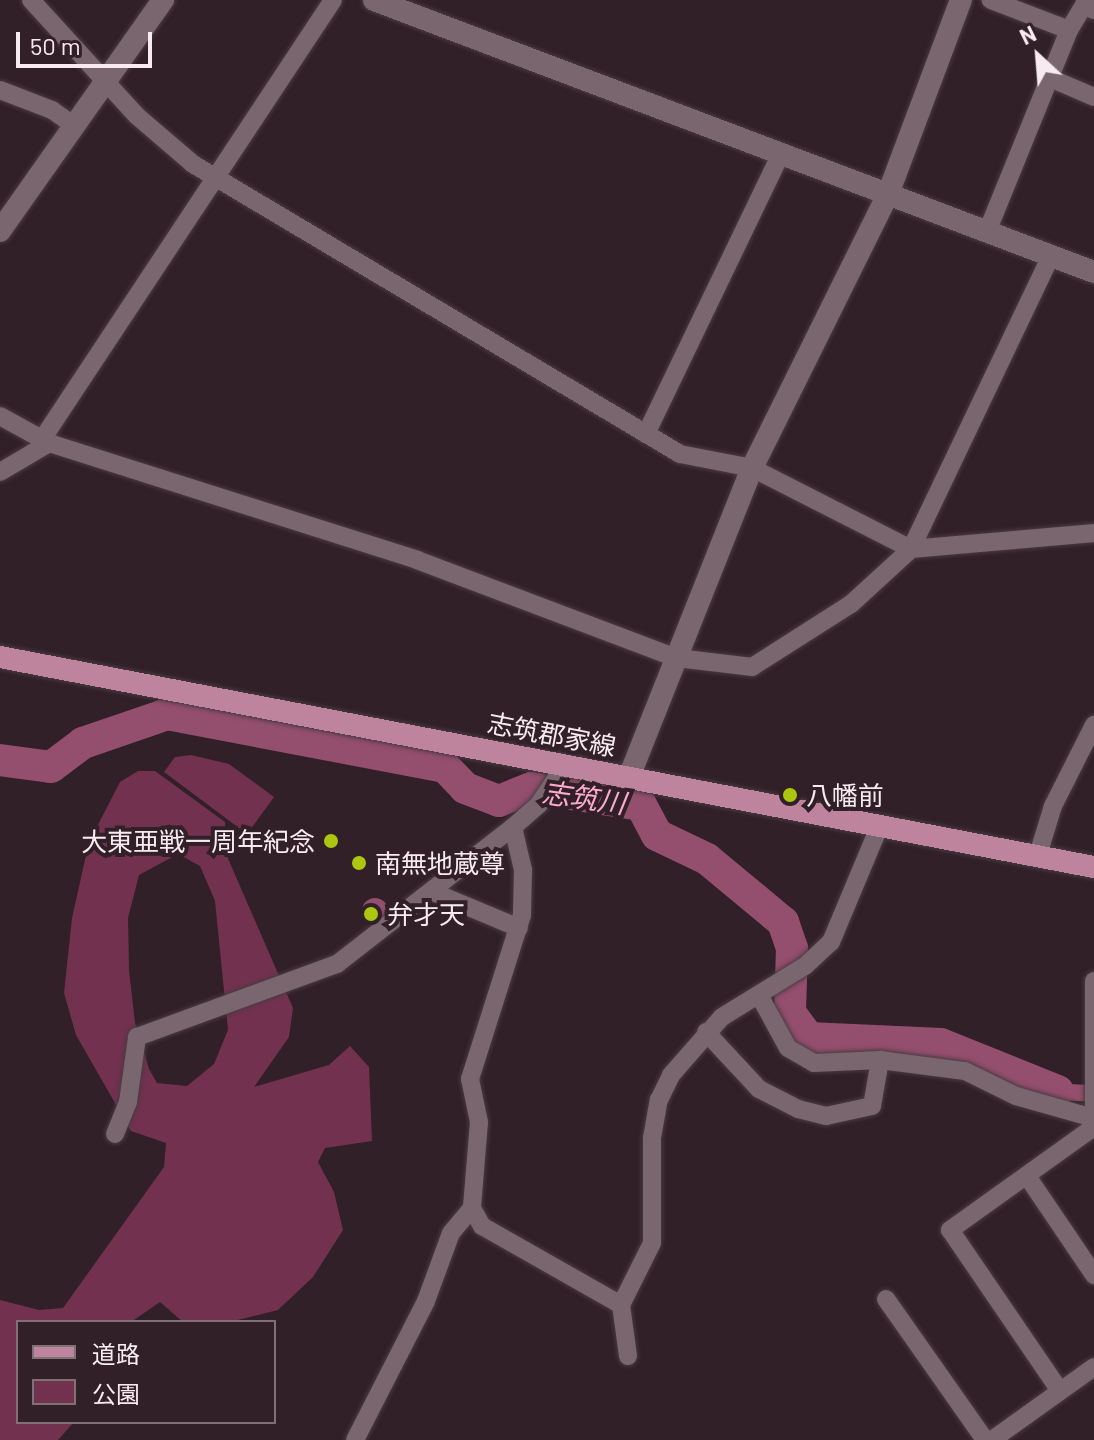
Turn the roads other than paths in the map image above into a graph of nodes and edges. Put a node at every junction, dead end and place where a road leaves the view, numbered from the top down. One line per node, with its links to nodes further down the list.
1 (31, 0): 10 (street)
2 (163, 0): 10 (street)
3 (333, 0): 15 (street)
4 (374, 0): 14 (street)
5 (961, 0): 16 (street)
6 (991, 0): 8 (street)
7 (1094, 10): 8 (street)
8 (1069, 30): 9 (street)
9 (1050, 78): 12 (street); 18 (street)
10 (105, 83): 13 (street); 15 (street)
11 (0, 90): 13 (street)
12 (1094, 97)
13 (75, 126): 17 (street)
14 (781, 153): 16 (street); 22 (street)
15 (215, 178): 22 (street); 23 (street)
16 (888, 194): 18 (street); 24 (street)
17 (0, 231)
18 (987, 232): 19 (street)
19 (1051, 256): 20 (street); 27 (street)
20 (1094, 272)
21 (0, 416): 23 (street)
22 (646, 434): 24 (street)
23 (46, 440): 25 (street); 29 (street)
24 (752, 468): 27 (street); 29 (street)
25 (0, 472)
26 (1094, 532): 27 (street)
27 (911, 549): 29 (street)
28 (0, 657): 31 (main road, 志筑郡家線)
29 (677, 658): 32 (street)
30 (1094, 725): 35 (street)
31 (562, 771): 32 (main road, 志筑郡家線); 34 (street)
32 (629, 777): 33 (main road, 志筑郡家線)
33 (880, 825): 35 (main road, 志筑郡家線); 40 (street)
34 (513, 827): 37 (street); 38 (street)
35 (1038, 855): 36 (main road, 志筑郡家線)
36 (1094, 867)
37 (433, 892): 38 (street); 47 (street)
38 (519, 928): 49 (street)
39 (1094, 981): 43 (street)
40 (766, 990): 41 (street); 42 (street)
41 (706, 1032): 42 (street); 52 (street)
42 (880, 1060): 45 (street)
43 (1093, 1080): 44 (street)
44 (1094, 1108)
45 (1094, 1118)
46 (1094, 1127): 48 (street)
47 (115, 1134)
48 (1027, 1176): 50 (street); 55 (street)
49 (472, 1208): 52 (street); 56 (street)
50 (1094, 1275)
51 (886, 1299): 57 (street)
52 (621, 1305): 53 (street)
53 (628, 1356)
54 (1094, 1367): 55 (street)
55 (1060, 1391): 58 (street)
56 (355, 1440)
57 (985, 1440)
58 (992, 1440)

